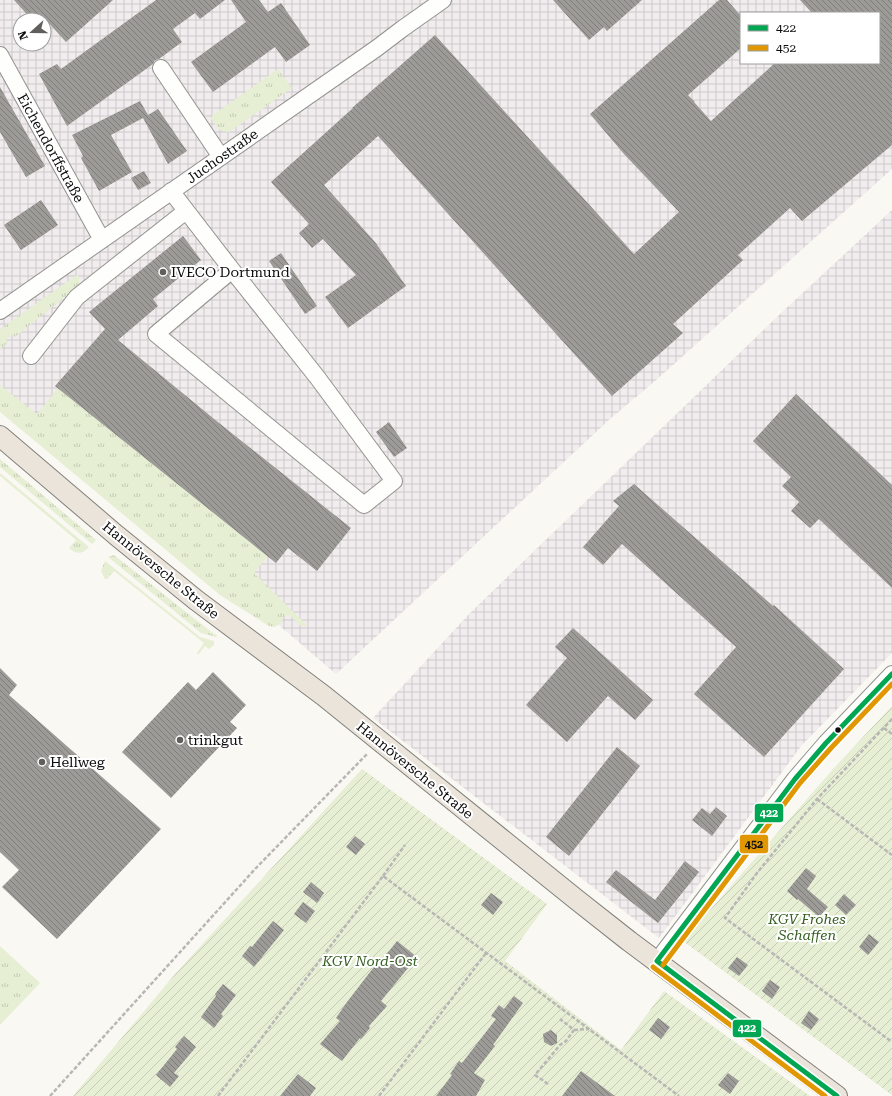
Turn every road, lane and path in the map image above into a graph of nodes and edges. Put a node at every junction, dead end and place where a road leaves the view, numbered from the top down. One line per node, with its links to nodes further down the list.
1 (442, 0): 4 (street, Juchostraße)
2 (0, 55): 7 (street, Eichendorffstraße)
3 (161, 68): 4 (street)
4 (221, 157): 5 (street, Juchostraße)
5 (171, 191): 6 (street); 7 (street, Juchostraße)
6 (186, 211): 8 (street); 10 (street)
7 (102, 240): 9 (street, Juchostraße)
8 (232, 270): 8 (street)
9 (0, 311)
10 (31, 356)
11 (0, 436): 16 (main road, Hannöversche Straße)
12 (892, 674): 22 (street)
13 (892, 719): 14 (path)
14 (884, 728): 15 (path); 17 (path)
15 (892, 734)
16 (379, 741): 22 (main road, Hannöversche Straße); 28 (path)
17 (817, 799): 19 (path); 26 (path)
18 (405, 844): 20 (path)
19 (892, 855)
20 (383, 876): 21 (path); 29 (path)
21 (486, 953): 24 (path); 30 (path)
22 (657, 961): 32 (main road, Hannöversche Straße)
23 (560, 1020): 25 (path)
24 (589, 1029): 25 (path); 31 (path)
25 (574, 1030): 27 (path)
26 (892, 1042)
27 (548, 1084)
28 (50, 1096)
29 (218, 1096)
30 (379, 1096)
31 (679, 1096)
32 (837, 1096)

